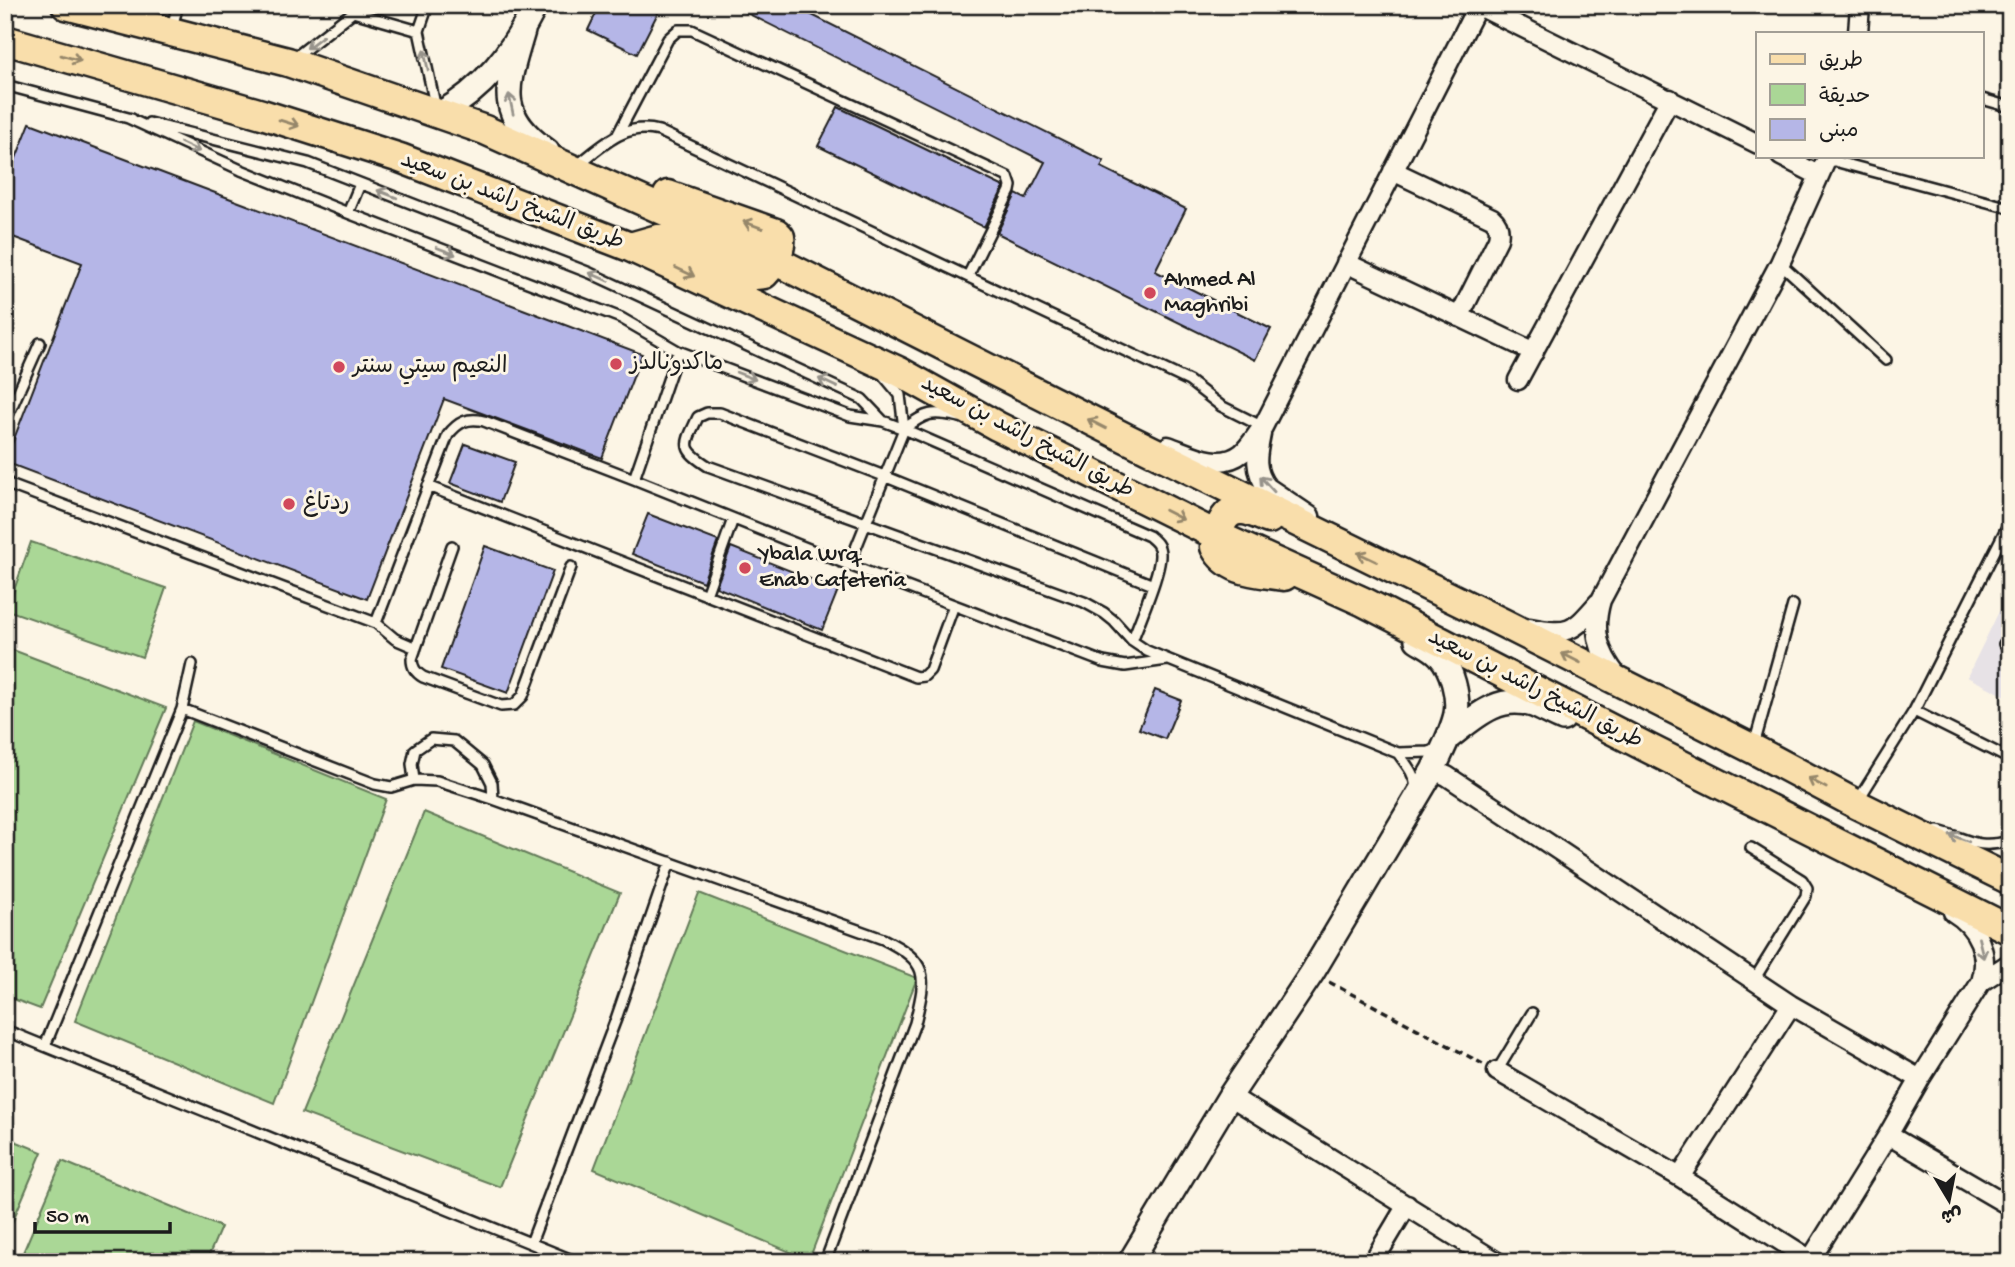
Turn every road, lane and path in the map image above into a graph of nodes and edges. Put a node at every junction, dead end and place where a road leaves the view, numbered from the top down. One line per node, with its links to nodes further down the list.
1 (66, 5): 7 (main road, طريق الشيخ راشد بن سعيد)
2 (428, 5): 8 (lane)
3 (536, 5): 9 (street)
4 (1477, 5): 14 (street); 25 (street)
5 (1860, 5): 10 (street)
6 (354, 9): 8 (lane); 12 (lane, one-way to 12)
7 (175, 19): 12 (main road, طريق الشيخ راشد بن سعيد)
8 (419, 31): 17 (lane, one-way to 8)
9 (523, 31): 17 (street); 24 (street, one-way to 9)
10 (1858, 32)
11 (5, 41): 30 (main road, طريق الشيخ راشد بن سعيد, one-way to 30)
12 (288, 62): 17 (main road, طريق الشيخ راشد بن سعيد)
13 (5, 85): 18 (lane)
14 (1670, 99): 20 (street); 39 (street)
15 (1983, 99): 16 (lane)
16 (2010, 107)
17 (438, 115): 24 (main road, طريق الشيخ راشد بن سعيد)
18 (128, 118): 27 (lane); 29 (lane, one-way to 29)
19 (618, 135): 24 (lane); 34 (lane); 34 (lane)
20 (1756, 143)
21 (1785, 158): 26 (street)
22 (1827, 158): 26 (street)
23 (1832, 158): 28 (lane)
24 (572, 170): 31 (main road, طريق الشيخ راشد بن سعيد, one-way to 24)
25 (1393, 171): 32 (street); 35 (street)
26 (1818, 175): 33 (street)
27 (360, 184): 29 (lane); 42 (lane, one-way to 27)
28 (2010, 208)
29 (348, 213): 38 (lane, one-way to 38)
30 (630, 247): 31 (main road); 36 (main road, طريق الشيخ راشد بن سعيد, one-way to 36)
31 (774, 260): 47 (main road, طريق الشيخ راشد بن سعيد, one-way to 31)
32 (1346, 263): 35 (street); 45 (street)
33 (1780, 263): 40 (lane); 62 (street)
34 (968, 276): 45 (lane)
35 (1459, 317): 39 (street)
36 (786, 319): 44 (main road, طريق الشيخ راشد بن سعيد); 46 (lane)
37 (40, 343): 43 (lane)
38 (678, 351): 42 (lane, one-way to 42); 49 (lane)
39 (1534, 352): 41 (street)
40 (1886, 360)
41 (1518, 380)
42 (883, 421): 46 (lane)
43 (5, 422)
44 (997, 426): 46 (lane); 55 (main road, طريق الشيخ راشد بن سعيد, one-way to 55)
45 (1263, 427): 47 (street); 56 (street, one-way to 45)
46 (904, 429): 48 (lane); 60 (lane)
47 (1126, 438): 56 (main road, طريق الشيخ راشد بن سعيد)
48 (884, 477): 54 (lane); 54 (lane); 60 (lane)
49 (634, 479): 51 (lane); 52 (lane)
50 (5, 480): 66 (lane)
51 (428, 486): 61 (lane); 66 (lane)
52 (733, 519): 58 (lane); 61 (lane)
53 (2010, 521): 74 (lane)
54 (866, 523): 58 (lane); 68 (lane)
55 (1218, 536): 56 (main road); 63 (main road, طريق الشيخ راشد بن سعيد)
56 (1338, 542): 67 (main road, طريق الشيخ راشد بن سعيد, one-way to 56)
57 (452, 546): 69 (lane)
58 (849, 565): 64 (lane)
59 (571, 567): 69 (lane)
60 (1153, 585): 68 (lane)
61 (706, 595): 64 (lane)
62 (1601, 600): 67 (street); 72 (street)
63 (1364, 602): 75 (street); 76 (main road, طريق الشيخ راشد بن سعيد)
64 (954, 605): 70 (lane)
65 (1793, 605): 77 (lane)
66 (376, 623): 69 (lane)
67 (1503, 623): 72 (main road, طريق الشيخ راشد بن سعيد, one-way to 67)
68 (1132, 641): 70 (lane)
69 (416, 648)
70 (1169, 660): 78 (lane)
71 (191, 664): 73 (lane)
72 (1623, 684): 77 (main road, طريق الشيخ راشد بن سعيد)
73 (182, 709): 81 (lane); 99 (lane)
74 (1914, 711): 79 (lane); 84 (lane)
75 (1446, 743): 76 (street); 78 (lane); 80 (street)
76 (1646, 747): 88 (main road, طريق الشيخ راشد بن سعيد)
77 (1753, 749): 84 (main road, طريق الشيخ راشد بن سعيد, one-way to 77)
78 (1398, 753): 82 (lane)
79 (2010, 759)
80 (1433, 770): 82 (street); 94 (street)
81 (414, 780): 83 (lane); 83 (lane)
82 (1416, 797): 93 (street)
83 (493, 799): 89 (lane)
84 (1856, 804): 85 (main road, طريق الشيخ راشد بن سعيد)
85 (1909, 830): 86 (lane, one-way to 85); 90 (main road, طريق الشيخ راشد بن سعيد)
86 (2010, 841)
87 (1751, 848): 94 (lane)
88 (1851, 850): 91 (main road, طريق الشيخ راشد بن سعيد); 95 (street, one-way to 95)
89 (670, 862): 107 (lane); 110 (lane)
90 (2010, 880)
91 (2010, 930)
92 (2010, 963): 95 (street)
93 (1312, 973): 100 (path); 102 (street)
94 (1754, 980): 96 (street)
95 (1981, 982): 101 (street)
96 (1791, 1005): 101 (street); 104 (street)
97 (1532, 1013): 100 (lane)
98 (5, 1030): 99 (lane)
99 (45, 1046): 107 (lane)
100 (1497, 1071): 104 (street)
101 (1920, 1079): 103 (street)
102 (1230, 1096): 105 (street); 111 (street)
103 (1888, 1135): 106 (street); 108 (street)
104 (1680, 1178): 108 (street)
105 (1407, 1205): 112 (street); 113 (street)
106 (2010, 1206)
107 (531, 1243): 109 (lane)
108 (1811, 1261)
109 (577, 1262)
110 (825, 1262)
111 (1130, 1262)
112 (1373, 1262)
113 (1497, 1262)

